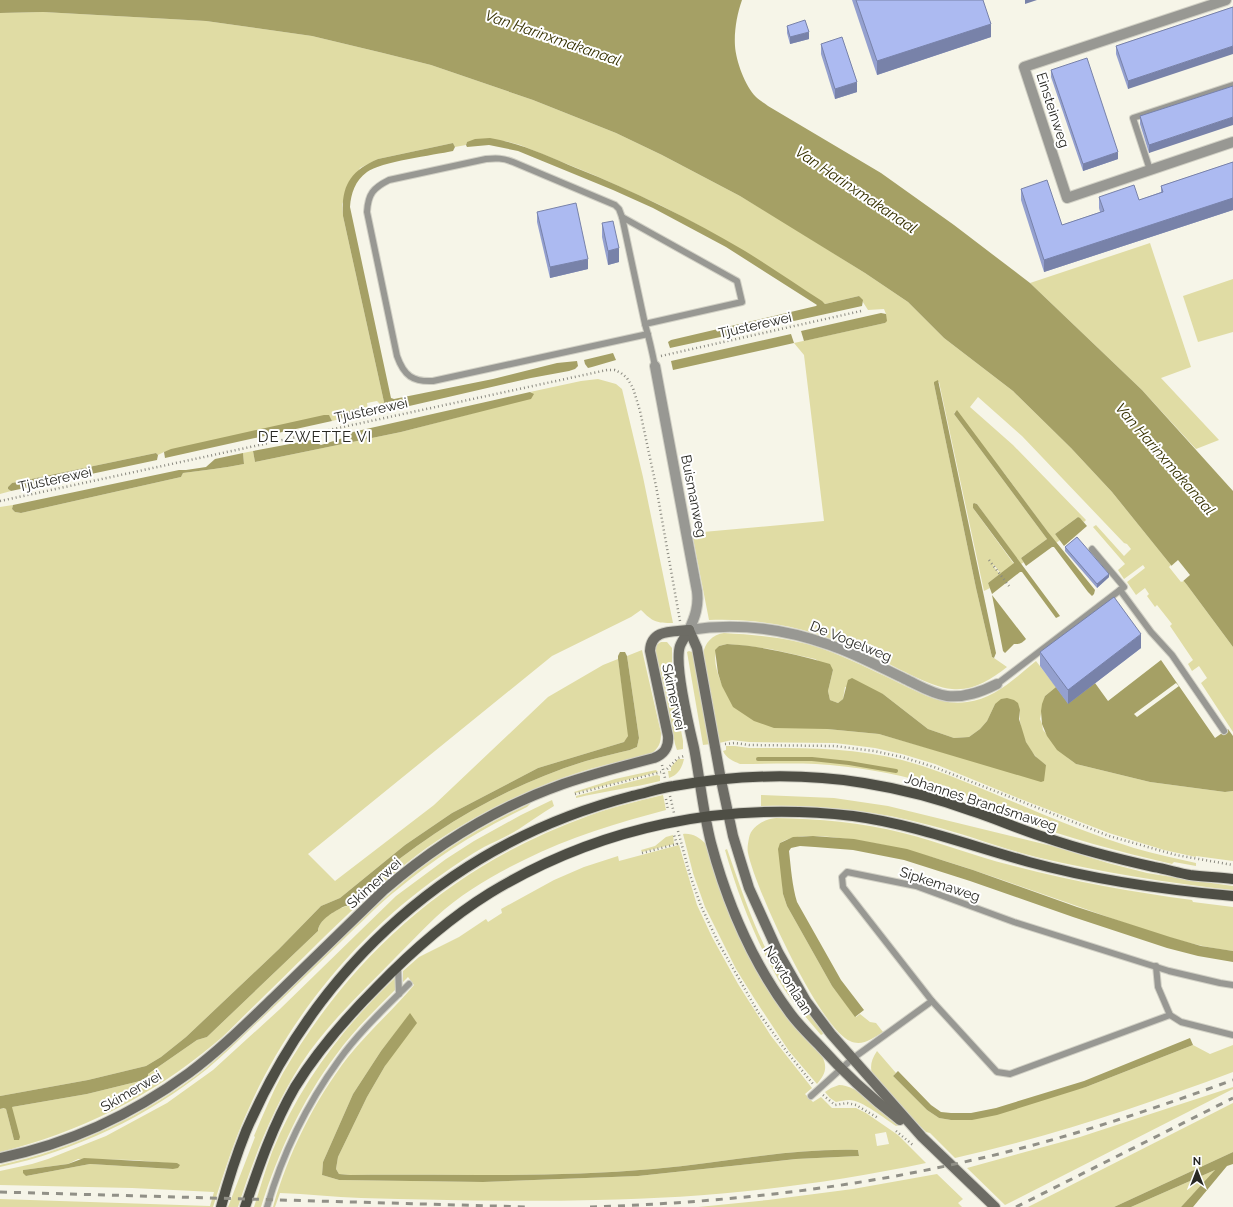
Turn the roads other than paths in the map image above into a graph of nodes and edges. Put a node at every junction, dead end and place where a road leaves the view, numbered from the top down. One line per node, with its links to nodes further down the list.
1 (1226, 0): 4 (street, Einsteinweg)
2 (1233, 85): 4 (lane)
3 (1233, 142): 4 (street, Einsteinweg)
4 (1150, 170)
5 (622, 217): 6 (lane); 6 (lane); 7 (lane)
6 (645, 324): 7 (lane)
7 (648, 334): 8 (lane)
8 (654, 362): 11 (street, Buismanweg)
9 (1092, 549): 10 (lane)
10 (1120, 590): 12 (lane); 13 (lane)
11 (689, 630): 12 (street, De Vogelweg); 14 (street); 15 (street, Buismanweg); 32 (street, Skimerwei)
12 (997, 684)
13 (1224, 731)
14 (721, 780): 15 (main road, Johannes Brandsmaweg); 16 (street, Newtonlaan); 18 (main road, Johannes Brandsmaweg)
15 (700, 782): 17 (street, Newtonlaan); 33 (main road, Johannes Brandsmaweg)
16 (728, 814): 17 (main road); 19 (main road); 28 (street, Newtonlaan)
17 (706, 817): 20 (main road); 29 (street, Newtonlaan)
18 (1233, 879)
19 (1233, 896)
20 (398, 965): 24 (lane); 34 (main road)
21 (1156, 966): 23 (lane, Sipkemaweg); 25 (lane, Sipkemaweg); 26 (lane)
22 (408, 984): 24 (lane)
23 (1233, 985)
24 (399, 994): 35 (lane)
25 (932, 1001): 26 (lane, Sipkemaweg); 28 (lane)
26 (1170, 1015): 27 (lane)
27 (1233, 1035)
28 (852, 1059): 29 (lane); 31 (street, Newtonlaan)
29 (841, 1069): 30 (lane); 31 (street, Newtonlaan)
30 (811, 1096)
31 (922, 1137): 36 (street, Newtonlaan)
32 (0, 1158)
33 (221, 1207)
34 (245, 1207)
35 (267, 1207)
36 (994, 1207)

